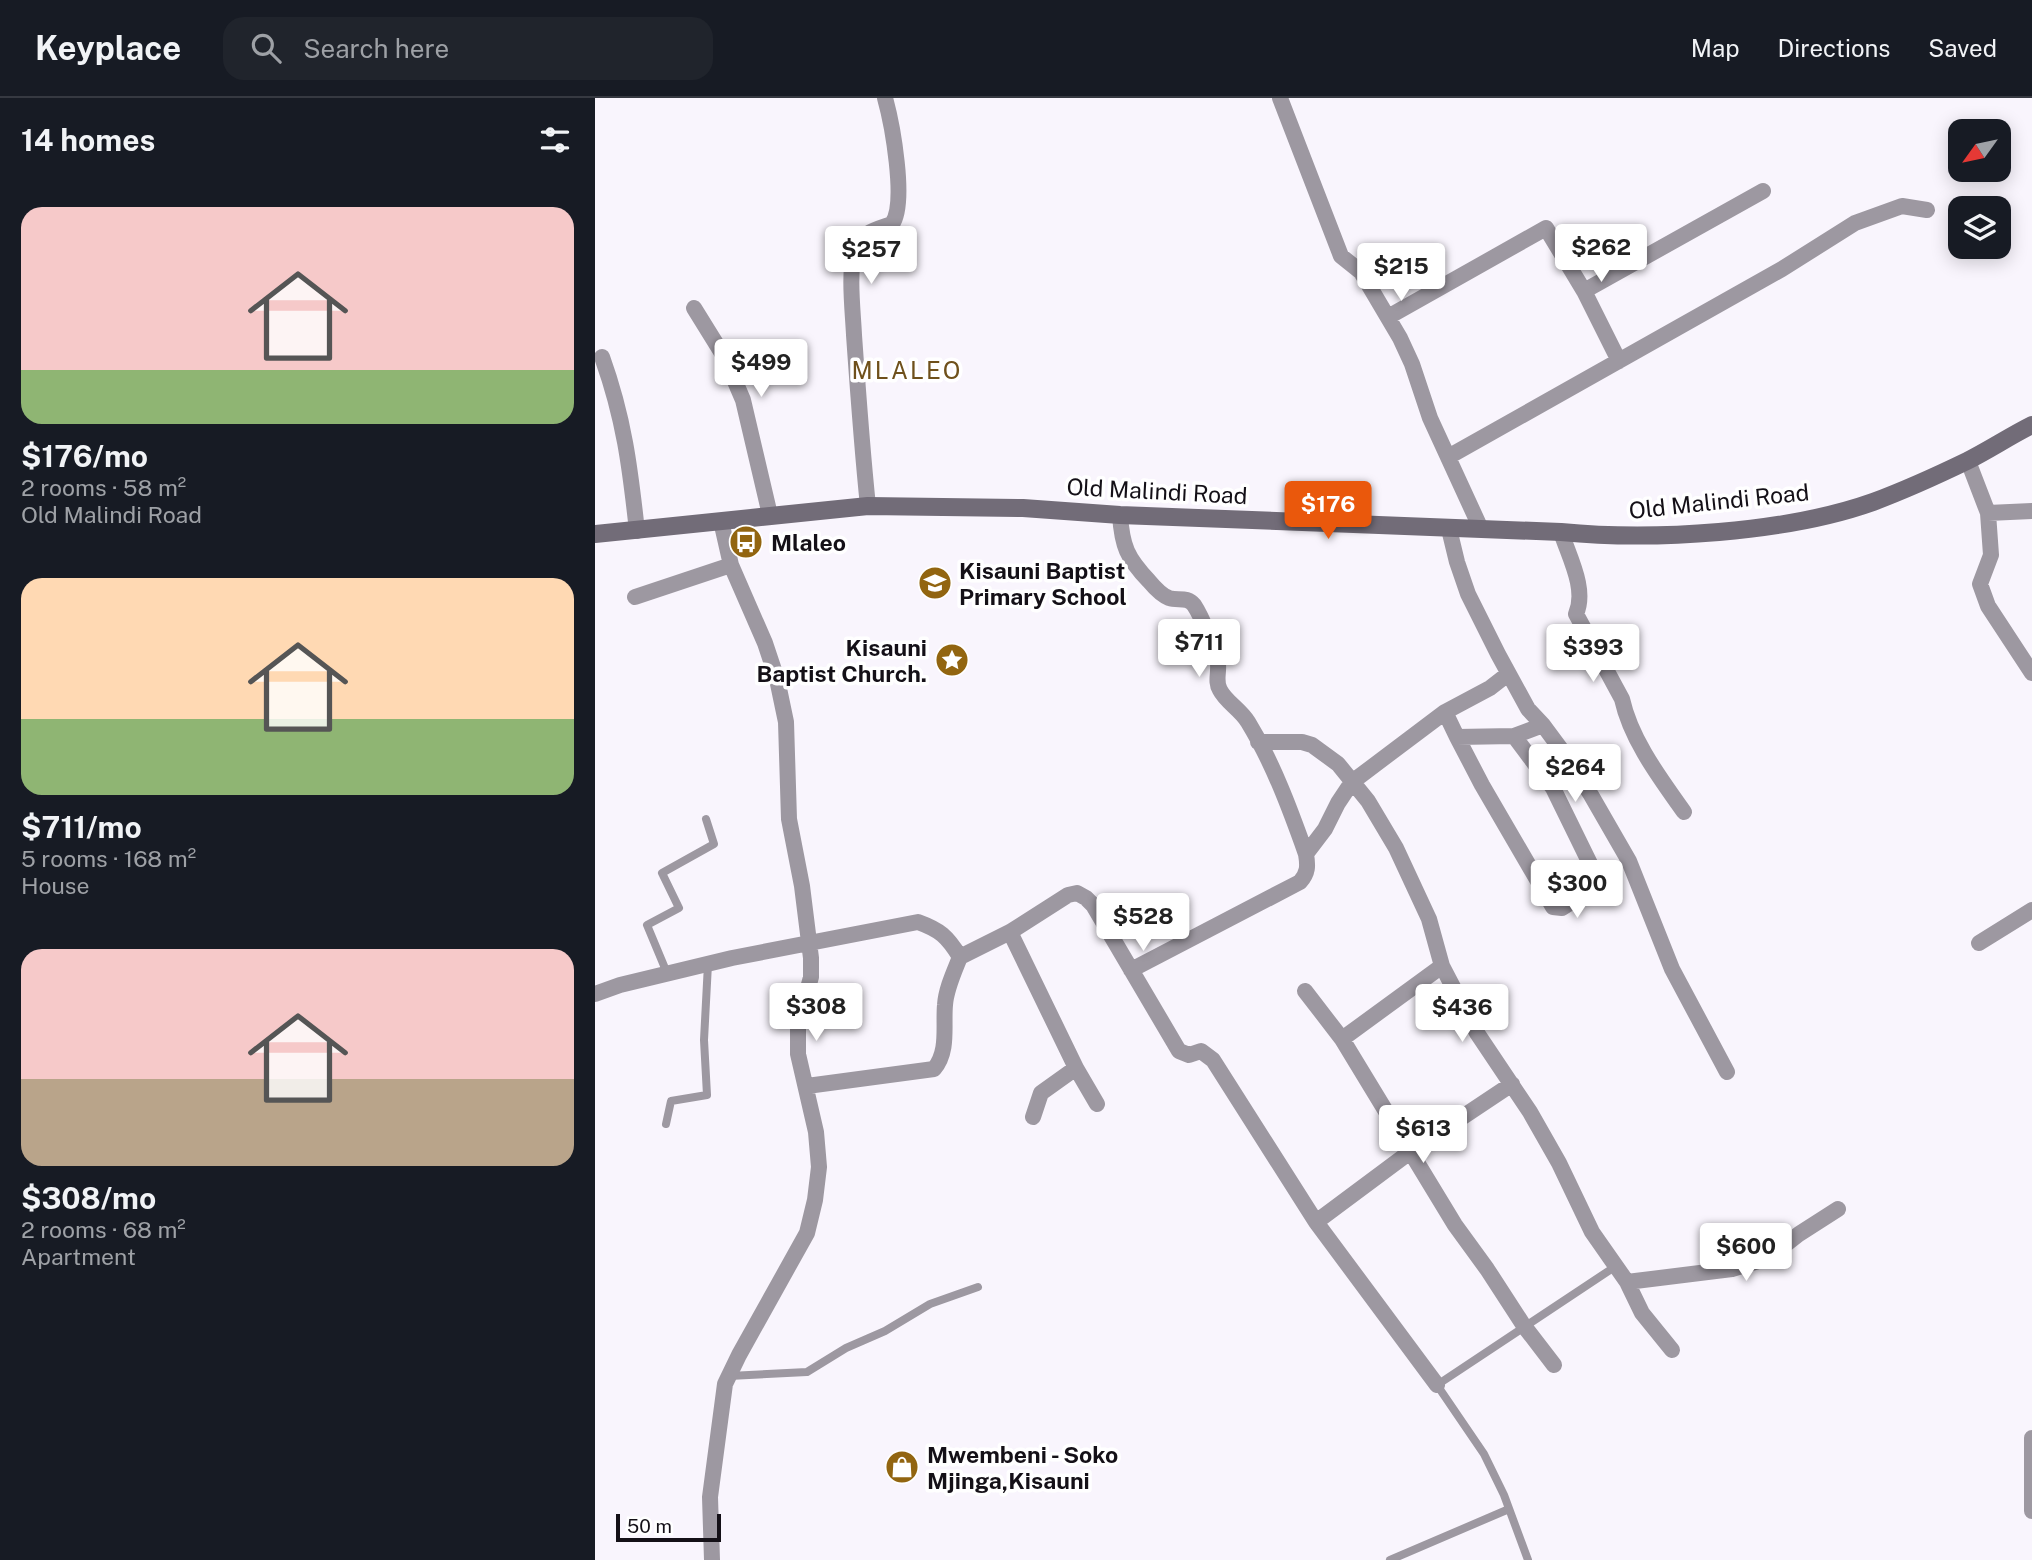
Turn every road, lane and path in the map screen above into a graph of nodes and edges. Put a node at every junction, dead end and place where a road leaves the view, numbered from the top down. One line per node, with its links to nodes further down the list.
1 (885, 98): 13 (street)
2 (1280, 98): 7 (street)
3 (1763, 191): 5 (street)
4 (1927, 210): 9 (street)
5 (1584, 292): 7 (street); 9 (street)
6 (694, 308): 16 (street)
7 (1388, 317): 11 (street)
8 (602, 357): 21 (street)
9 (1619, 360): 11 (street)
10 (2030, 430): 12 (main road, Old Malindi Road)
11 (1448, 457): 20 (street)
12 (1968, 461): 15 (street); 22 (main road, Old Malindi Road)
13 (868, 506): 16 (main road, Old Malindi Road); 17 (main road, Old Malindi Road)
14 (2032, 511): 15 (street)
15 (1988, 513): 26 (street)
16 (770, 514): 18 (main road, Old Malindi Road)
17 (1120, 515): 19 (main road, Old Malindi Road); 32 (street)
18 (721, 521): 21 (main road, Old Malindi Road); 24 (street)
19 (1449, 529): 20 (main road, Old Malindi Road); 27 (street)
20 (1481, 529): 22 (main road, Old Malindi Road)
21 (637, 531): 23 (main road, Old Malindi Road)
22 (1561, 532): 34 (street)
23 (595, 534)
24 (731, 565): 25 (street); 39 (street)
25 (635, 597)
26 (2032, 673)
27 (1508, 674): 28 (street); 29 (street)
28 (1445, 712): 31 (street); 33 (street)
29 (1543, 724): 30 (street); 50 (street)
30 (1514, 736): 31 (street); 31 (street)
31 (1457, 737)
32 (1258, 742): 33 (street); 36 (street)
33 (1352, 782): 36 (street); 43 (street)
34 (1684, 812)
35 (706, 819): 45 (lane)
36 (1306, 854): 44 (street)
37 (2032, 910): 40 (street)
38 (1010, 932): 41 (street); 44 (street); 49 (street)
39 (808, 942): 41 (street); 42 (street); 52 (street)
40 (1979, 943)
41 (960, 957): 52 (street)
42 (708, 964): 45 (street); 55 (lane)
43 (1442, 966): 48 (street); 51 (street)
44 (1131, 970): 58 (street)
45 (667, 973): 47 (street)
46 (1305, 991): 48 (street)
47 (595, 994)
48 (1342, 1039): 56 (street)
49 (1076, 1068): 53 (street); 54 (street)
50 (1727, 1072)
51 (1512, 1084): 56 (street); 59 (street)
52 (807, 1086): 65 (street)
53 (1097, 1104)
54 (1033, 1117)
55 (666, 1124)
56 (1410, 1152): 58 (street); 62 (street)
57 (1838, 1209): 60 (street)
58 (1316, 1222): 66 (street)
59 (1616, 1266): 60 (street); 62 (lane)
60 (1627, 1282): 63 (street)
61 (978, 1287): 65 (lane)
62 (1524, 1326): 64 (street); 66 (lane)
63 (1672, 1350)
64 (1555, 1365)
65 (729, 1376): 70 (street)
66 (1437, 1385): 68 (lane)
67 (2032, 1438): 69 (street)
68 (1509, 1509): 71 (lane); 72 (lane)
69 (2032, 1511)
70 (712, 1560)
71 (1390, 1560)
72 (1528, 1560)

